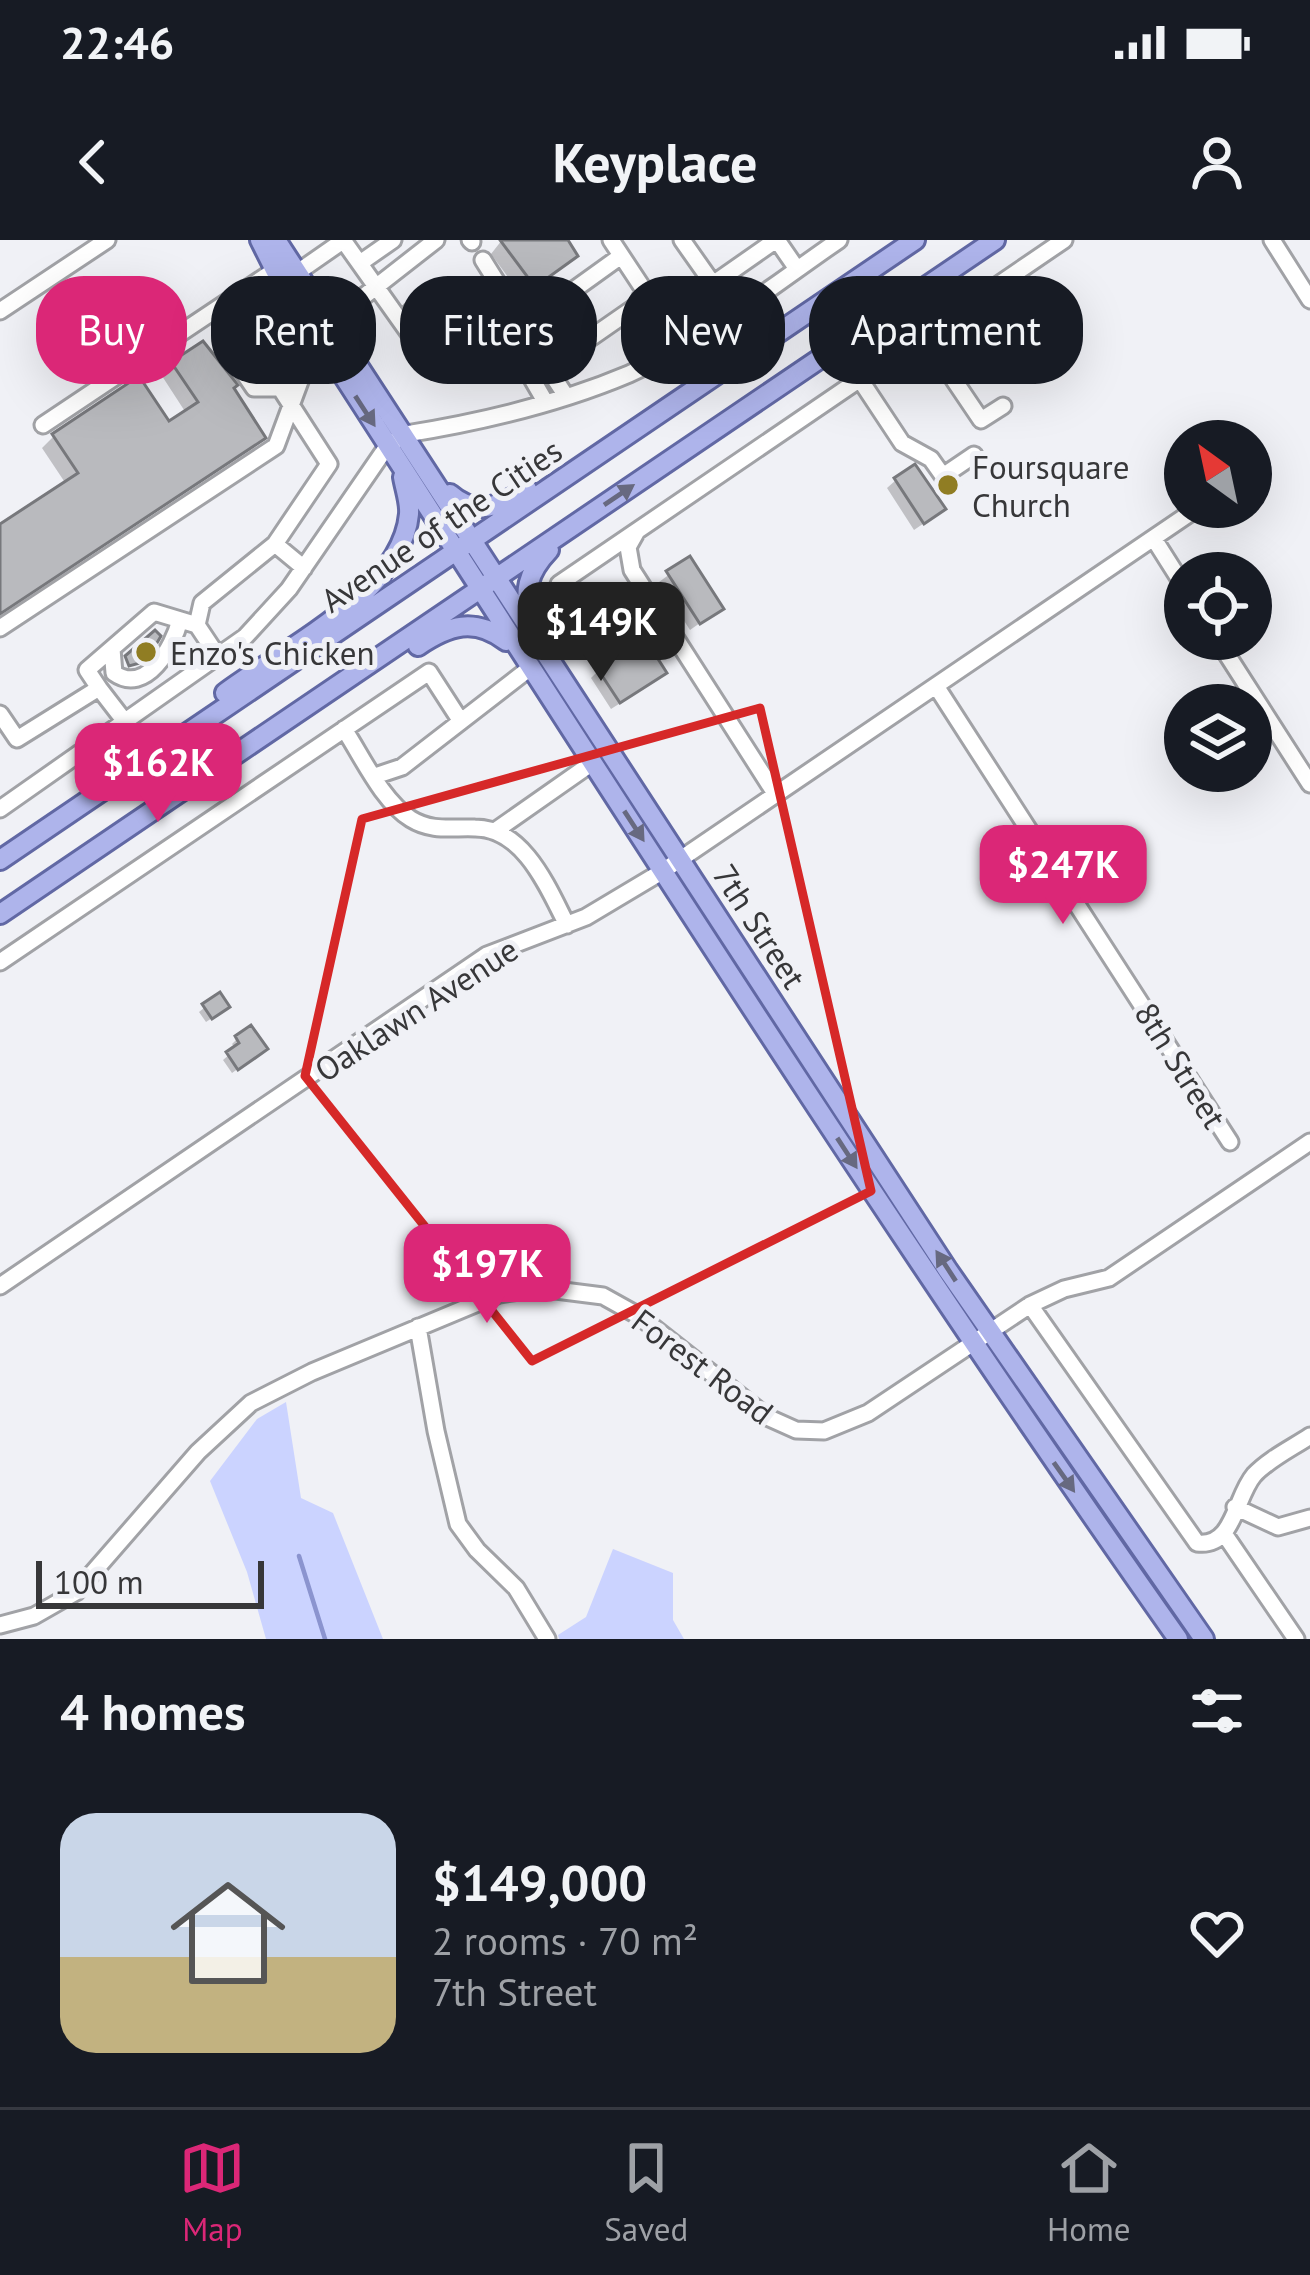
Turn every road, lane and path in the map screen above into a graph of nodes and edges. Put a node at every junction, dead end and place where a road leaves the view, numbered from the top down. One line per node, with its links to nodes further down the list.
1 (107, 240): 33 (street)
2 (260, 240): 19 (main road, 7th Street)
3 (276, 240): 20 (main road, 7th Street)
4 (343, 240): 17 (street); 20 (street)
5 (393, 240): 17 (street)
6 (436, 240): 29 (street)
7 (611, 240): 15 (street)
8 (682, 240): 9 (street)
9 (777, 240): 18 (street)
10 (839, 240): 18 (street, Avenue of the Cities)
11 (915, 240): 36 (main road, Avenue of the Cities)
12 (995, 240): 61 (main road, one-way to 12)
13 (1064, 240): 28 (street)
14 (1272, 240): 31 (street)
15 (621, 256): 25 (street); 26 (street)
16 (483, 260): 24 (street)
17 (360, 263): 29 (street)
18 (797, 268): 27 (street, Avenue of the Cities)
19 (275, 270): 21 (street); 22 (main road, 7th Street)
20 (298, 272): 23 (main road, 7th Street)
21 (266, 276)
22 (279, 276)
23 (301, 276)
24 (493, 276)
25 (594, 276)
26 (635, 276)
27 (785, 276)
28 (1011, 276)
29 (380, 292): 30 (street); 32 (street); 35 (street)
30 (376, 294)
31 (1310, 300)
32 (400, 303)
33 (0, 311)
34 (211, 313): 56 (street)
35 (400, 320)
36 (785, 328)
37 (621, 377): 52 (street, Avenue of the Cities)
38 (251, 384): 51 (street)
39 (279, 384): 51 (street)
40 (283, 384): 51 (street)
41 (299, 384): 54 (street)
42 (348, 384): 58 (main road, 7th Street, one-way to 58)
43 (373, 384): 57 (main road, 7th Street)
44 (535, 384): 53 (street)
45 (558, 384): 52 (street)
46 (699, 384): 60 (main road)
47 (703, 384): 64 (main road, Avenue of the Cities)
48 (850, 384): 63 (street)
49 (863, 384): 59 (street)
50 (957, 384): 55 (street)
51 (282, 388): 54 (street)
52 (566, 396): 53 (street, Avenue of the Cities)
53 (546, 403): 57 (street, Avenue of the Cities)
54 (292, 404): 66 (street); 74 (street)
55 (1003, 406)
56 (43, 425)
57 (406, 434): 58 (street, Avenue of the Cities); 60 (main road, 7th Street)
58 (393, 453): 67 (main road, 7th Street); 69 (street, Avenue of the Cities); 89 (main road)
59 (974, 455)
60 (436, 482): 64 (main road, 7th Street)
61 (572, 527): 70 (main road); 79 (main road)
62 (1169, 528): 65 (street, Oaklawn Avenue)
63 (638, 530): 71 (street); 91 (street)
64 (474, 539): 67 (main road, Avenue of the Cities); 70 (main road, 7th Street)
65 (1154, 539): 68 (street); 80 (street, Oaklawn Avenue)
66 (274, 544): 69 (street); 73 (street)
67 (455, 553): 72 (main road, 7th Street); 89 (main road, Avenue of the Cities)
68 (1164, 555)
69 (304, 568): 76 (street, Avenue of the Cities)
70 (497, 577): 72 (main road); 79 (main road, 7th Street)
71 (559, 584)
72 (479, 590): 78 (main road, 7th Street); 86 (main road)
73 (188, 622): 75 (street); 75 (street); 76 (street)
74 (0, 628)
75 (112, 649): 81 (street)
76 (219, 658): 84 (street, Avenue of the Cities)
77 (1230, 660): 90 (street)
78 (526, 661): 83 (street); 86 (main road); 87 (main road, 7th Street)
79 (561, 674): 94 (main road, 7th Street)
80 (936, 686): 91 (street, Oaklawn Avenue); 100 (street, 8th Street)
81 (99, 688): 82 (street); 84 (street)
82 (0, 714)
83 (460, 720): 85 (street); 88 (street)
84 (126, 723): 92 (street, Avenue of the Cities)
85 (344, 729): 88 (street); 99 (street)
86 (249, 746): 97 (main road)
87 (592, 763): 93 (street); 96 (main road, 7th Street, one-way to 96)
88 (375, 776): 93 (street)
89 (122, 778): 95 (main road, Avenue of the Cities)
90 (1310, 784)
91 (776, 795): 94 (street, Oaklawn Avenue)
92 (0, 809)
93 (494, 831): 98 (street)
94 (681, 858): 96 (street, Oaklawn Avenue); 105 (main road, 7th Street, one-way to 94)
95 (0, 860)
96 (663, 871): 98 (street, Oaklawn Avenue); 105 (main road, 7th Street, one-way to 105)
97 (0, 914)
98 (567, 925): 102 (street, Oaklawn Avenue)
99 (0, 962)
100 (1230, 1142)
101 (1310, 1142): 103 (street, Forest Road)
102 (0, 1286)
103 (1030, 1305): 105 (street, Forest Road); 109 (street)
104 (418, 1328): 105 (street, Forest Road); 110 (street, Forest Road); 111 (street)
105 (981, 1336): 112 (main road, 7th Street, one-way to 112); 113 (main road, 7th Street)
106 (1310, 1436): 107 (street)
107 (1235, 1507): 108 (street); 109 (street)
108 (1310, 1518)
109 (1225, 1534): 114 (street)
110 (0, 1624)
111 (548, 1639)
112 (1178, 1639)
113 (1204, 1639)
114 (1296, 1639)

